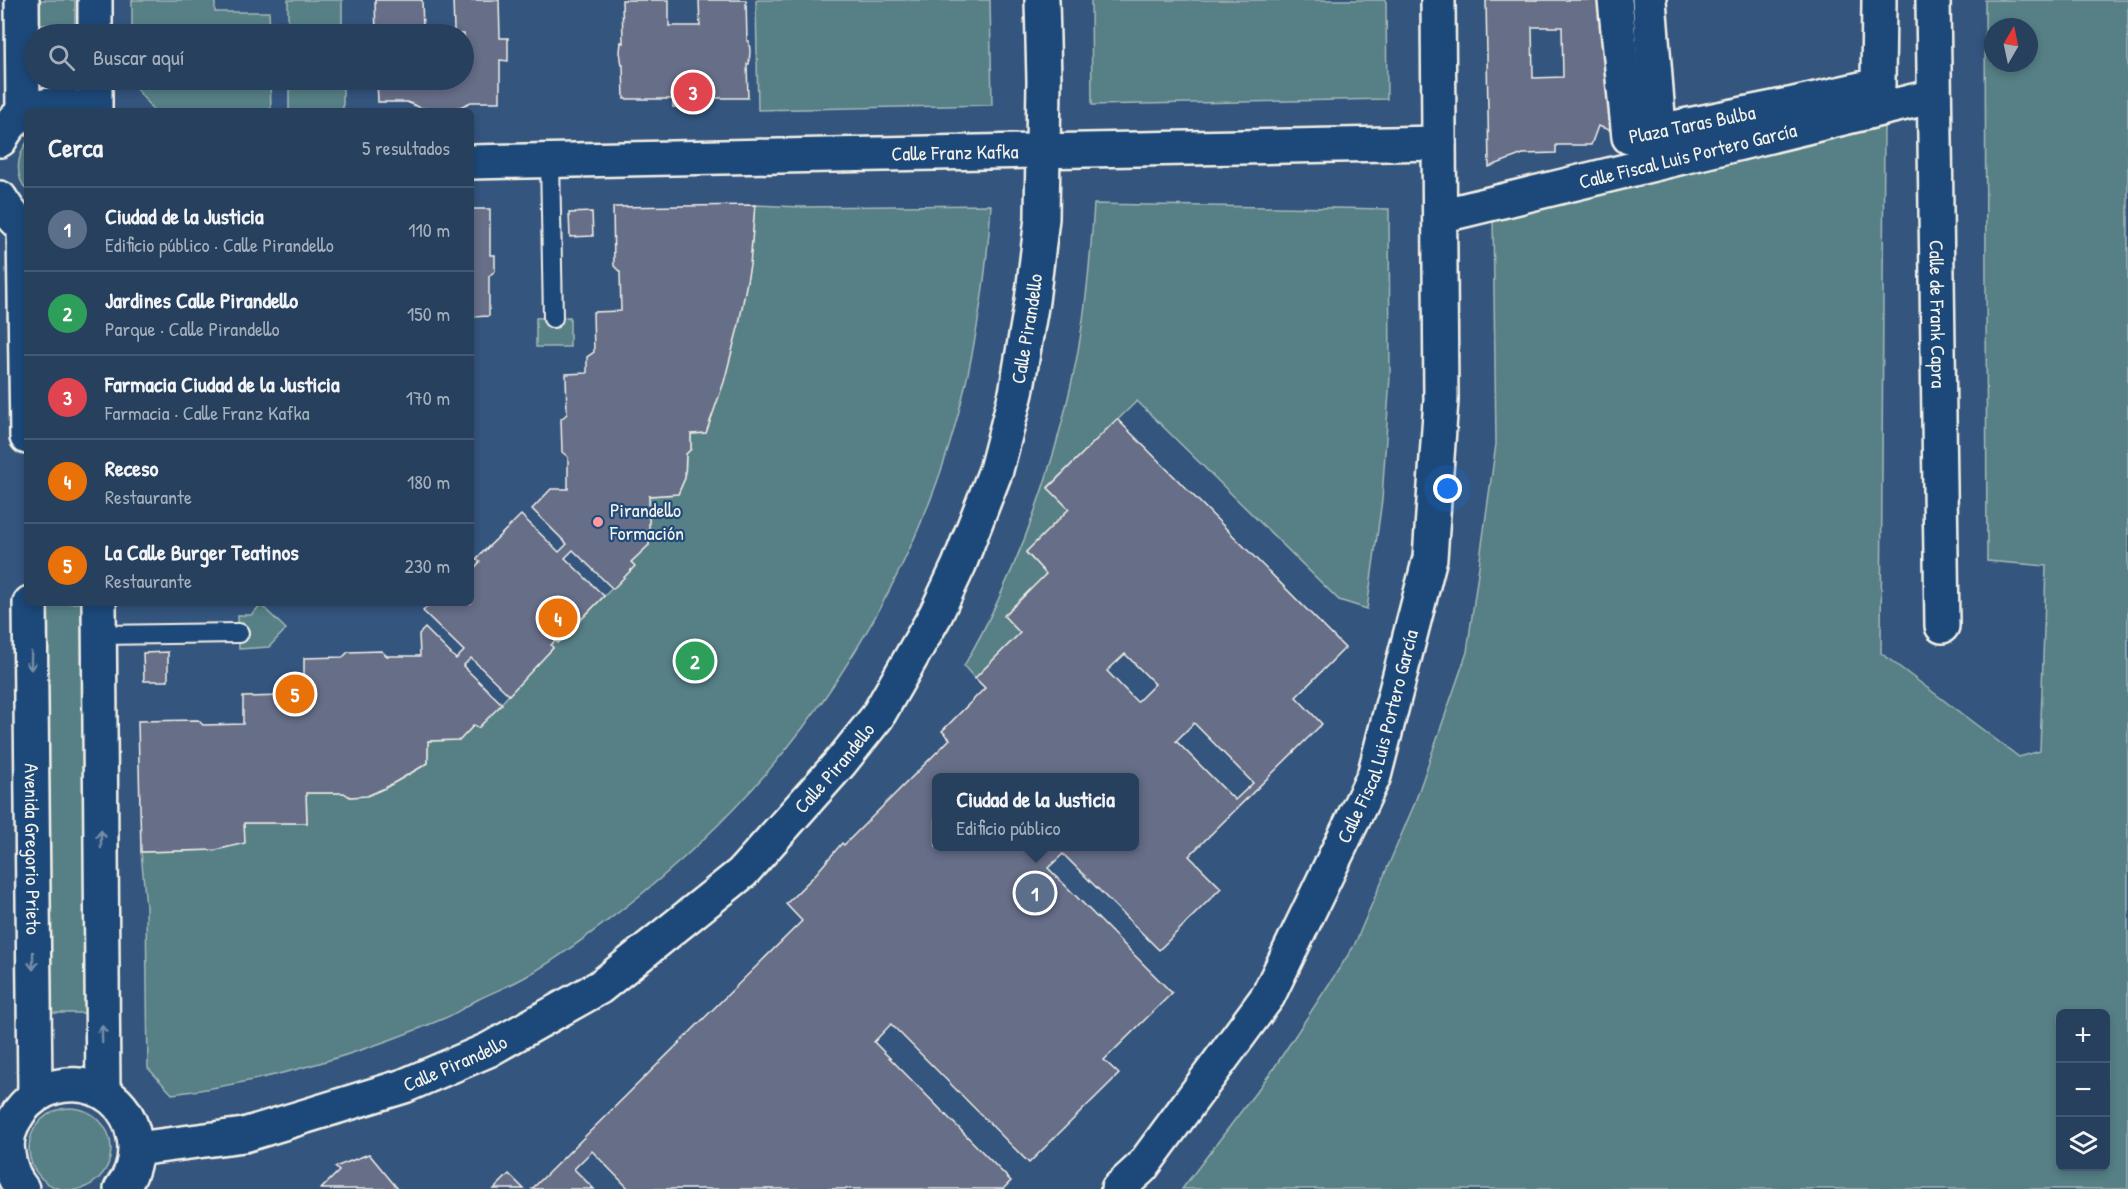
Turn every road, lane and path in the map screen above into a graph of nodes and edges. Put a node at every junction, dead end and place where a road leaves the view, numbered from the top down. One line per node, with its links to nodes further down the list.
1 (22, 0): 15 (street)
2 (94, 0): 9 (street)
3 (1042, 0): 19 (street, Calle Pirandello)
4 (1438, 0): 17 (street, Calle Fiscal Luis Portero García)
5 (1615, 0): 18 (street, Plaza Taras Bulba)
6 (1649, 0): 18 (street)
7 (1879, 0): 18 (street, Plaza Taras Bulba)
8 (1933, 0): 11 (street, Calle de Frank Capra)
9 (95, 24)
10 (95, 90): 14 (street)
11 (1934, 96): 18 (street, Calle Fiscal Luis Portero García); 28 (street, Calle de Frank Capra)
12 (34, 108): 13 (street)
13 (80, 108)
14 (95, 108)
15 (23, 111): 16 (street)
16 (0, 140)
17 (1439, 143): 19 (street, Calle Franz Kafka); 23 (street, Calle Fiscal Luis Portero García)
18 (1660, 146): 23 (street, Calle Fiscal Luis Portero García)
19 (1043, 150): 20 (street, Calle Franz Kafka); 33 (street, Calle Pirandello)
20 (550, 160): 21 (street, Calle Franz Kafka); 25 (lane)
21 (474, 162)
22 (0, 198): 24 (street)
23 (1440, 216): 37 (street, Calle Fiscal Luis Portero García)
24 (24, 227)
25 (553, 318)
26 (30, 606): 32 (street, Avenida Gregorio Prieto, one-way to 32)
27 (99, 606): 30 (street)
28 (1942, 626)
29 (239, 633): 30 (lane)
30 (99, 635): 31 (street, one-way to 30)
31 (103, 1092): 32 (street); 33 (street)
32 (35, 1094): 34 (street)
33 (136, 1149): 36 (street)
34 (4, 1154): 35 (street)
35 (22, 1189)
36 (122, 1189)
37 (1118, 1189)

